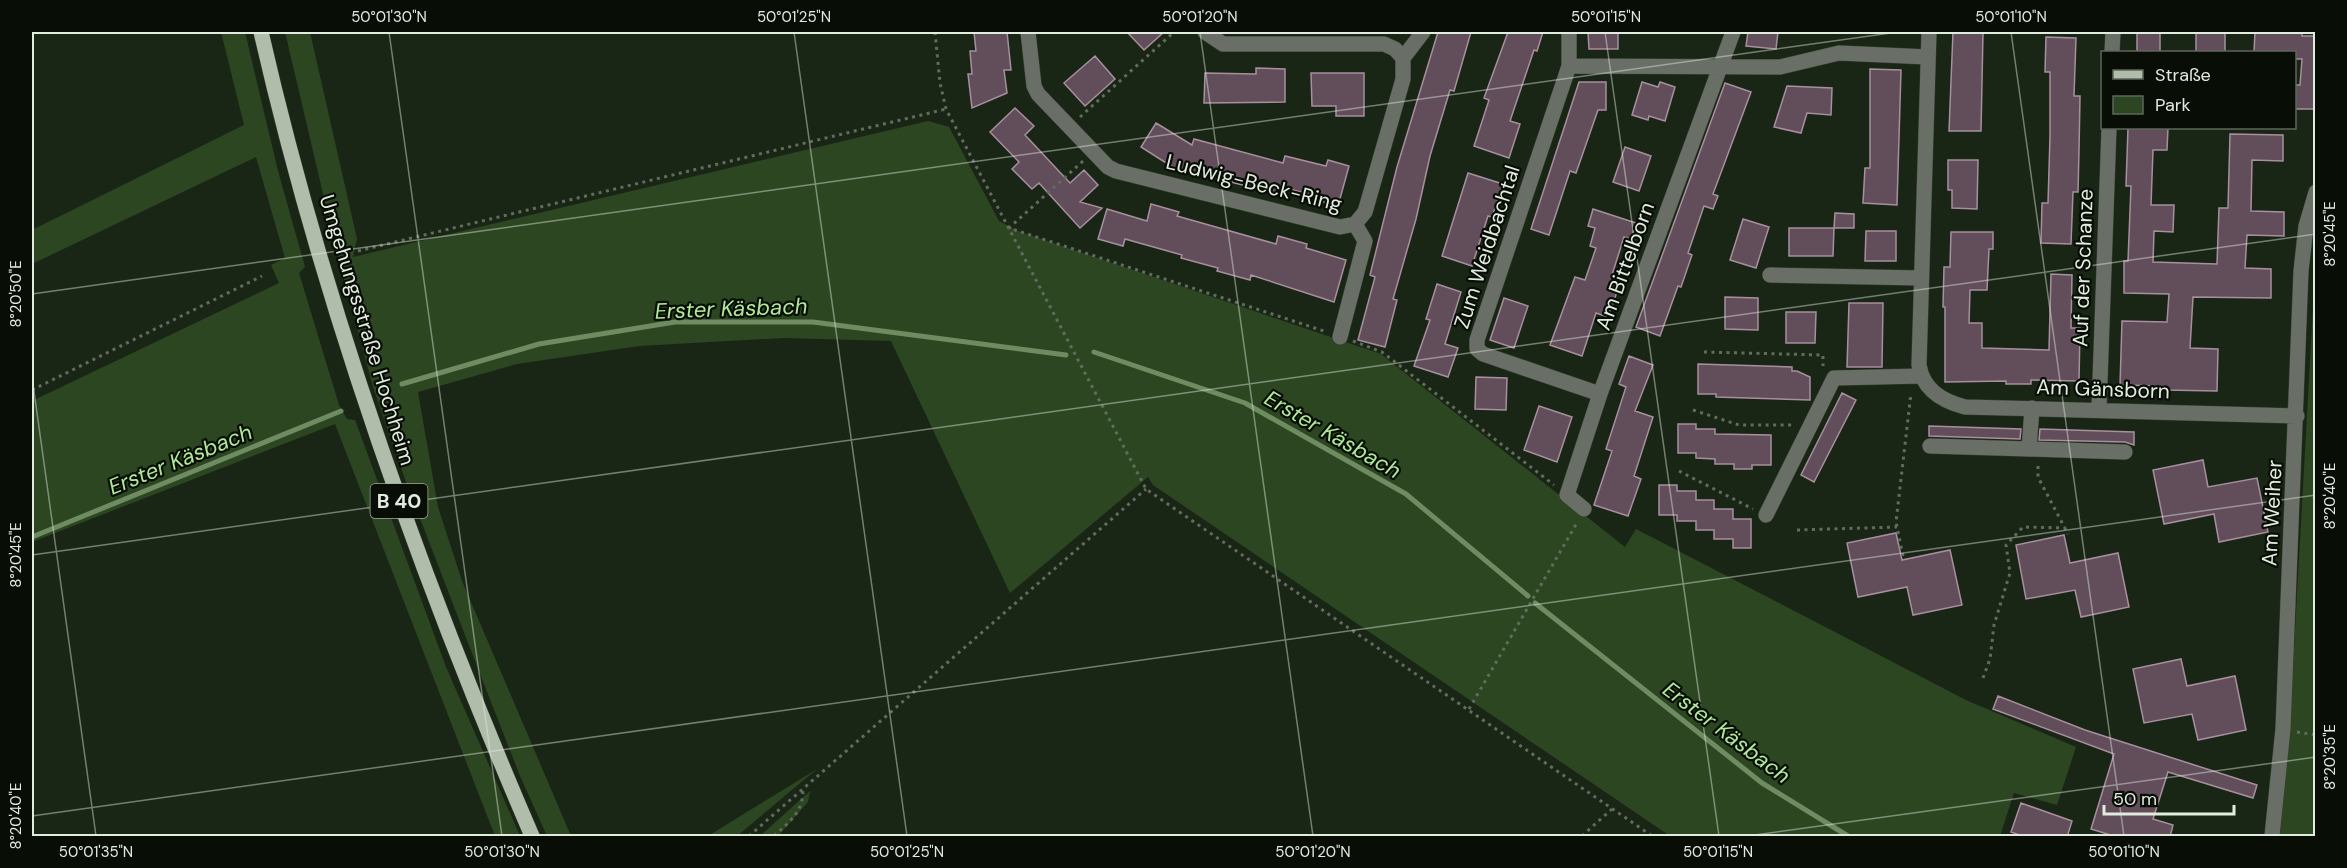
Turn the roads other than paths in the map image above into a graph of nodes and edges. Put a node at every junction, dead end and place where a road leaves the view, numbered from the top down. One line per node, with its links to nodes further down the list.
1 (261, 32): 30 (main road, Umgehungsstraße Hochheim / B 40)
2 (1028, 32): 16 (street, Ludwig-Beck-Ring)
3 (1205, 32): 11 (street)
4 (1423, 32): 11 (street)
5 (1569, 32): 12 (street, Zum Weidbachtal)
6 (1733, 32): 13 (street, Am Bittelborn)
7 (1929, 32): 10 (street)
8 (2113, 32): 9 (street)
9 (2112, 51)
10 (1928, 57): 13 (street); 18 (street)
11 (1403, 58): 16 (street, Ludwig-Beck-Ring)
12 (1569, 66): 13 (street); 21 (street, Zum Weidbachtal)
13 (1722, 67): 21 (street, Am Bittelborn)
14 (2109, 129): 23 (street, Auf der Schanze)
15 (2316, 192): 24 (street, Am Weiher)
16 (1355, 224): 19 (street)
17 (1770, 275): 18 (street)
18 (1921, 278): 20 (street)
19 (1340, 337)
20 (1921, 376): 22 (street, Am Gänsborn); 29 (street)
21 (1600, 394): 28 (street, Am Bittelborn)
22 (2036, 408): 23 (street, Am Gänsborn); 26 (street)
23 (2099, 409): 24 (street, Am Gänsborn)
24 (2297, 416): 31 (street, Am Weiher)
25 (1930, 446): 26 (street)
26 (2034, 449): 27 (street)
27 (2125, 452)
28 (1584, 509)
29 (1766, 515)
30 (532, 837)
31 (2272, 837)

